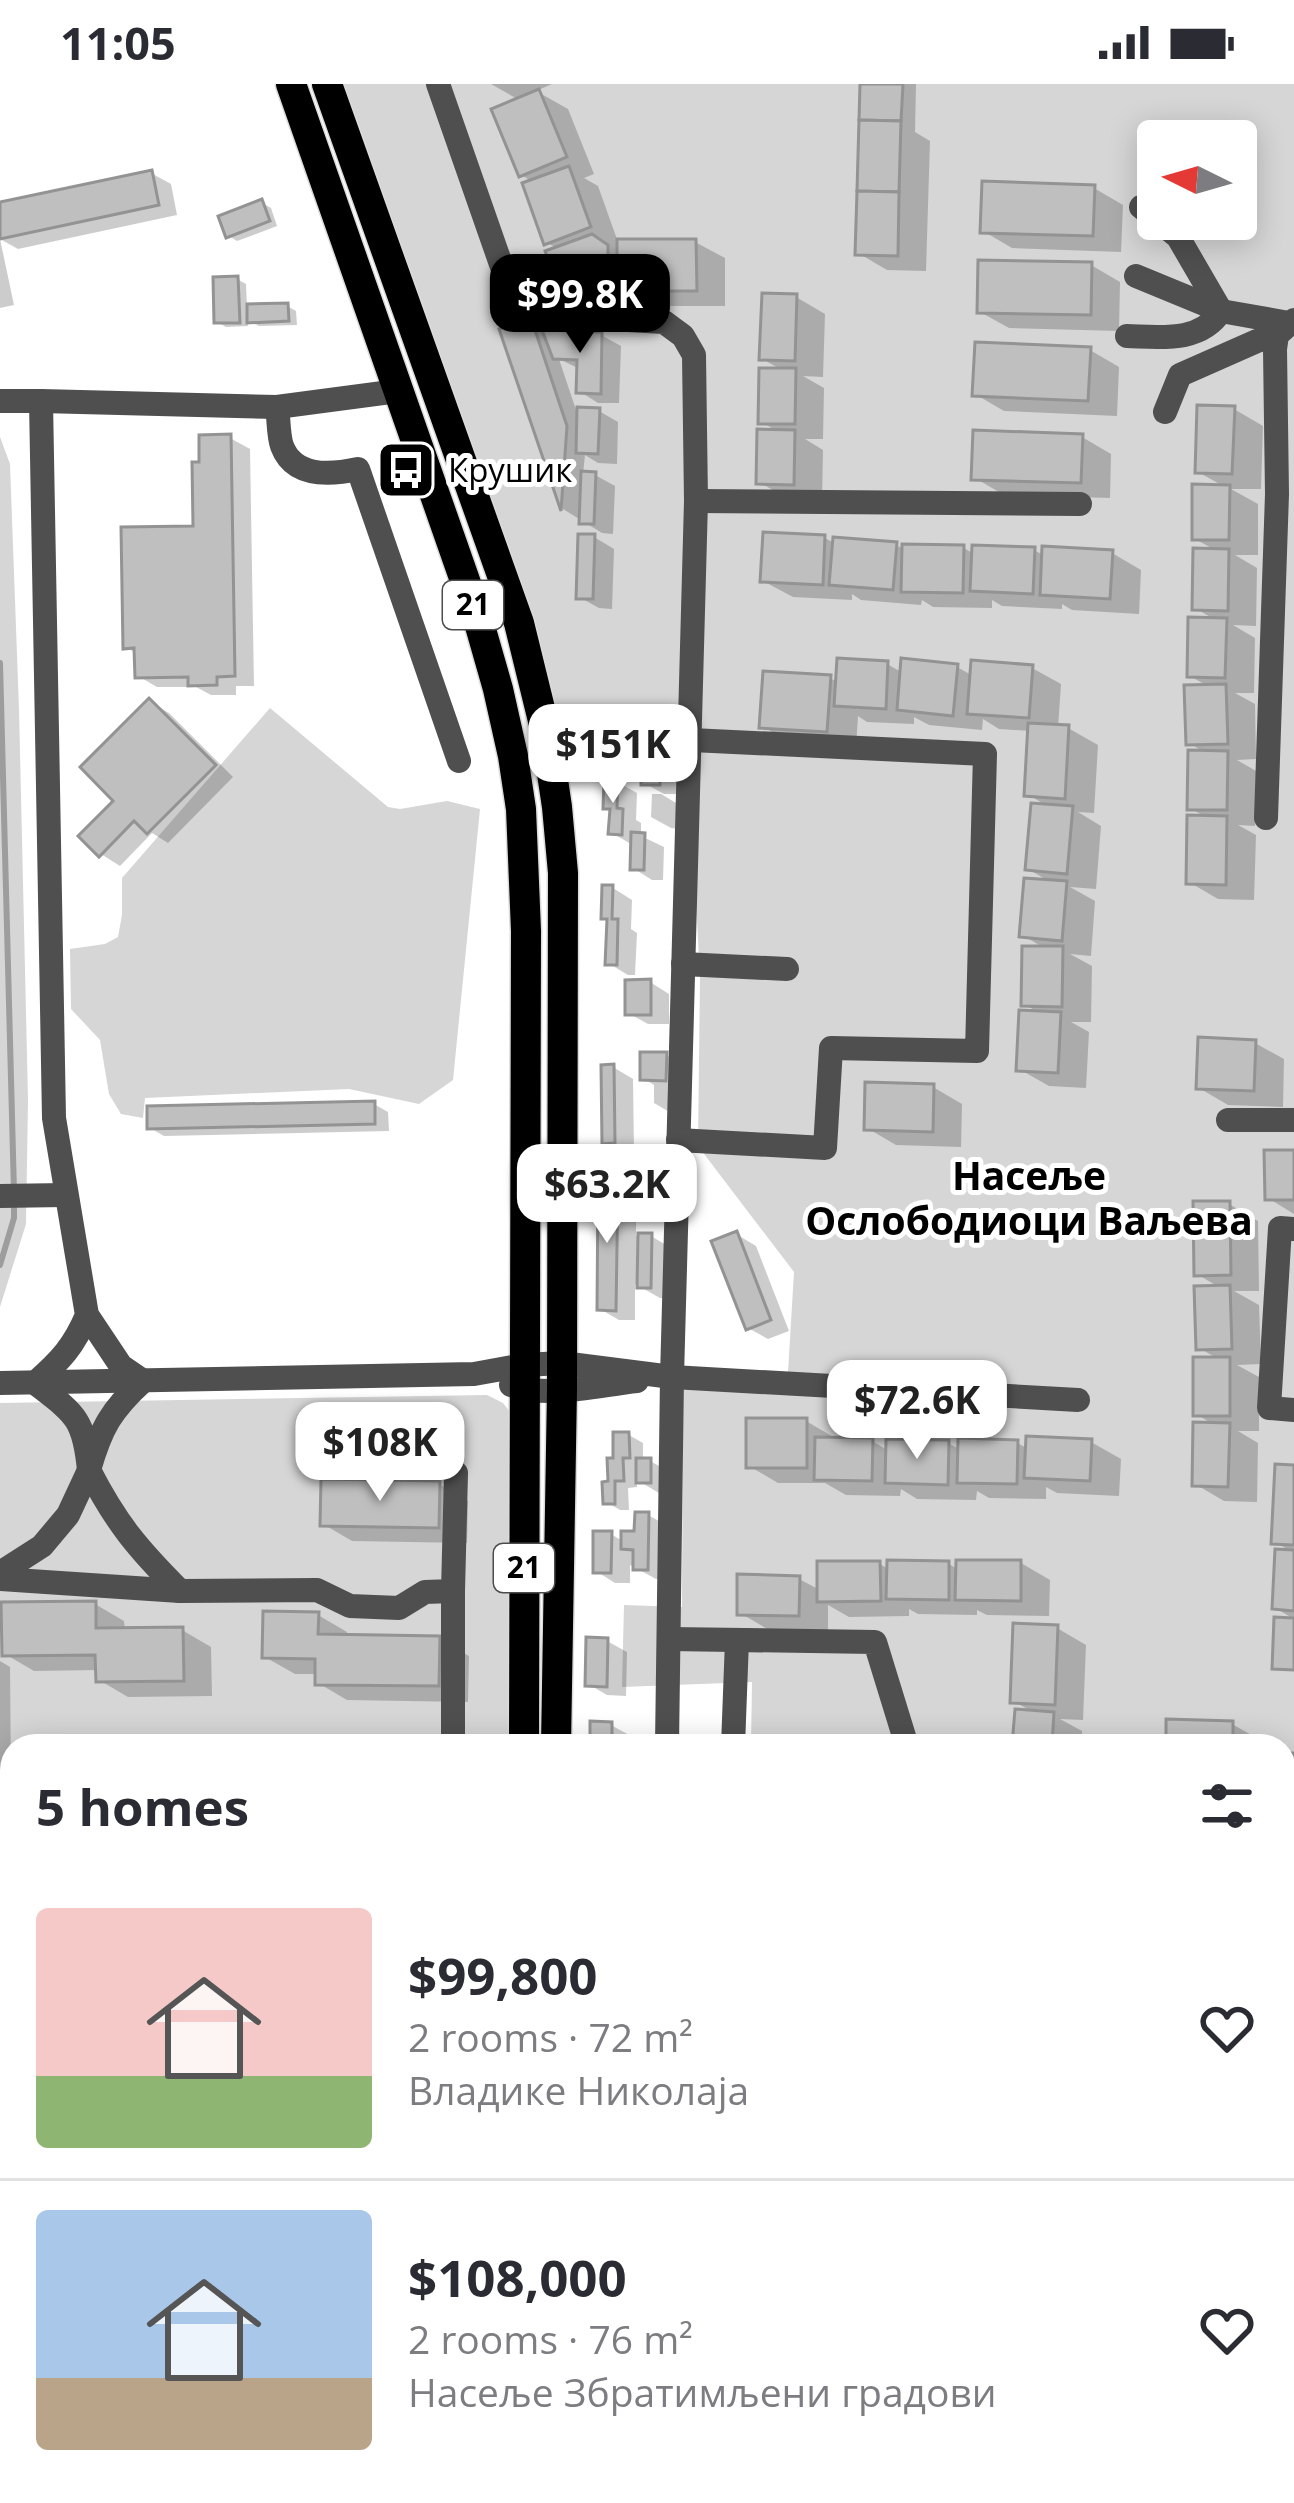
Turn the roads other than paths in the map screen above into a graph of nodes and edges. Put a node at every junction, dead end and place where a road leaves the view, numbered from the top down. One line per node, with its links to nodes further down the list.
1 (291, 84): 9 (main road, 21)
2 (327, 84): 17 (main road, 21)
3 (438, 84): 14 (street)
4 (1180, 240): 6 (street)
5 (1136, 276): 6 (street)
6 (1221, 311): 7 (street); 8 (street)
7 (1287, 326): 13 (street); 16 (street)
8 (1127, 336)
9 (398, 392): 12 (street); 32 (main road, 21)
10 (0, 401): 11 (street)
11 (41, 401): 12 (street); 27 (street)
12 (277, 407): 19 (street)
13 (1166, 412)
14 (696, 501): 15 (street); 18 (street)
15 (1080, 505)
16 (1284, 573): 20 (street)
17 (546, 734): 18 (street); 30 (main road, 21)
18 (688, 740): 21 (street); 25 (street)
19 (459, 761)
20 (1266, 818)
21 (683, 964): 22 (street); 25 (street)
22 (787, 969)
23 (1228, 1120): 24 (street)
24 (1294, 1120)
25 (678, 1139): 31 (street)
26 (0, 1196): 27 (street)
27 (53, 1196): 29 (street)
28 (1294, 1228): 37 (street)
29 (87, 1315): 33 (street); 35 (street)
30 (562, 1376): 31 (street); 32 (street); 47 (main road, 21)
31 (672, 1376): 36 (street); 43 (street)
32 (525, 1378): 33 (street); 46 (main road, 21)
33 (143, 1381): 35 (street); 38 (street)
34 (0, 1383): 35 (street)
35 (35, 1383): 38 (street)
36 (1078, 1400)
37 (1294, 1410)
38 (89, 1470): 40 (street); 41 (street)
39 (456, 1473): 42 (street)
40 (0, 1576): 41 (street)
41 (180, 1591): 42 (street)
42 (453, 1591): 45 (street)
43 (670, 1639): 44 (street); 48 (street)
44 (737, 1640): 49 (street); 50 (street)
45 (453, 1734)
46 (524, 1734)
47 (556, 1734)
48 (667, 1734)
49 (733, 1734)
50 (903, 1734)

